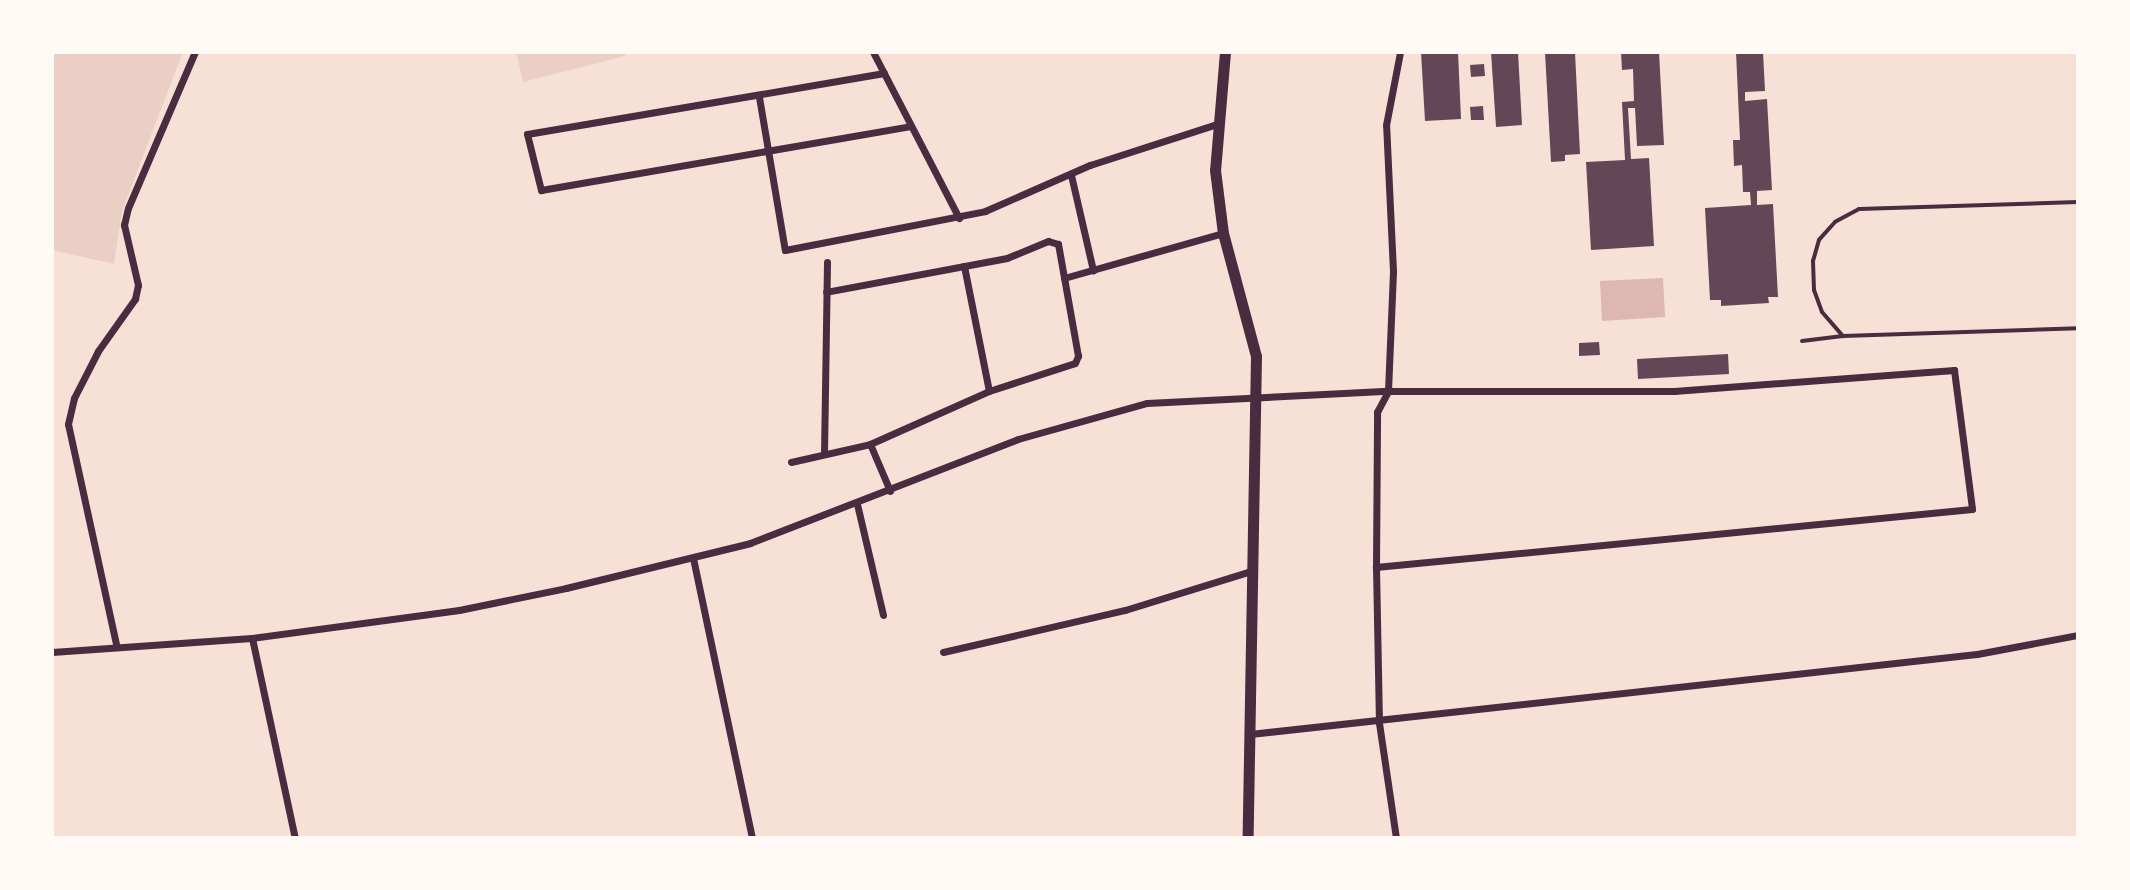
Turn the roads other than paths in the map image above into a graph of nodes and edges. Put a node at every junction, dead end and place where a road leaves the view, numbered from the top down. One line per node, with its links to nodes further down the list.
1 (195, 52): 36 (street)
2 (873, 52): 5 (street)
3 (1225, 52): 7 (main road)
4 (1400, 52): 23 (street)
5 (884, 73): 6 (street); 8 (street)
6 (759, 97): 9 (street); 9 (street)
7 (1217, 124): 10 (street); 13 (main road)
8 (911, 126): 9 (street); 12 (street)
9 (770, 151): 12 (street)
10 (1071, 175): 12 (street); 16 (street)
11 (2078, 202): 20 (lane)
12 (959, 218)
13 (1223, 233): 16 (street); 24 (main road)
14 (827, 262): 18 (street)
15 (964, 266): 17 (street); 18 (street); 22 (street)
16 (1093, 270): 17 (street)
17 (1064, 278): 22 (street)
18 (826, 292): 26 (street)
19 (2078, 328): 20 (lane)
20 (1843, 336): 21 (lane)
21 (1802, 341)
22 (989, 391): 25 (street)
23 (1388, 391): 24 (street); 31 (street); 31 (street)
24 (1256, 397): 28 (street); 32 (main road)
25 (870, 444): 26 (street); 28 (street)
26 (824, 454): 27 (street)
27 (791, 462)
28 (890, 491): 29 (street)
29 (857, 504): 30 (street); 33 (street)
30 (693, 558): 35 (street); 42 (street)
31 (1376, 567): 39 (street)
32 (1255, 570): 38 (street); 40 (main road)
33 (883, 615)
34 (2078, 635): 39 (street)
35 (252, 638): 36 (street); 41 (street)
36 (116, 644): 37 (street)
37 (52, 652)
38 (943, 652)
39 (1379, 723): 40 (street); 44 (street)
40 (1250, 734): 43 (main road)
41 (295, 838)
42 (752, 838)
43 (1248, 838)
44 (1396, 838)

